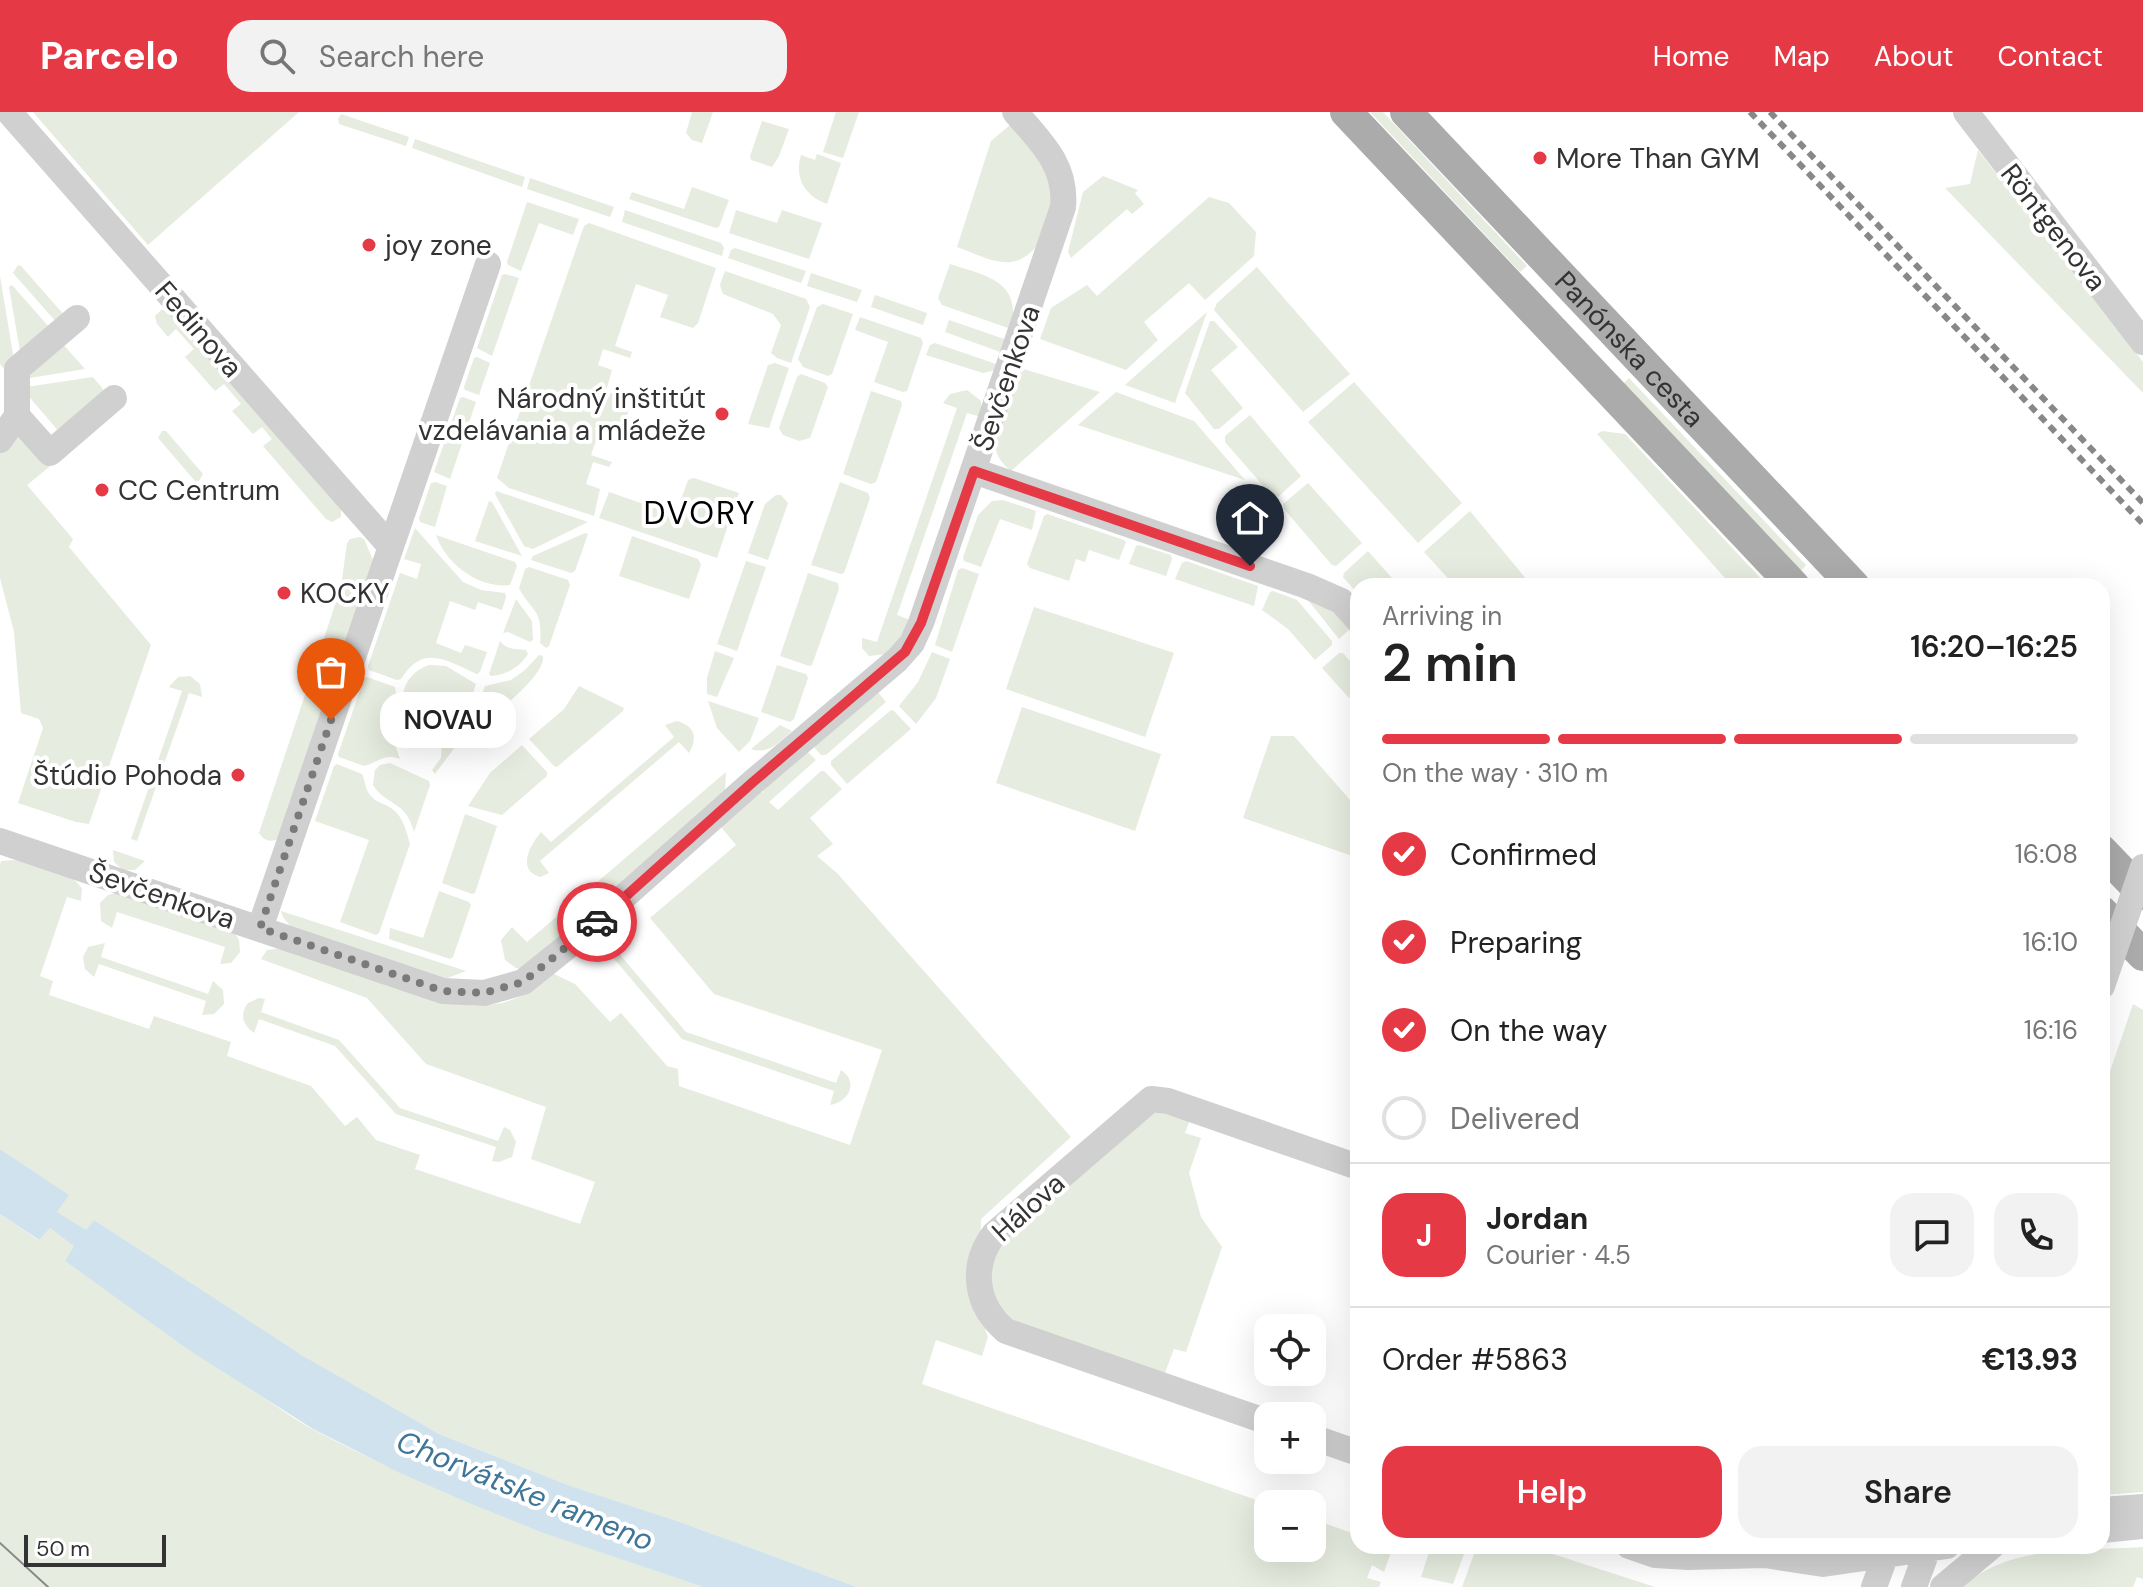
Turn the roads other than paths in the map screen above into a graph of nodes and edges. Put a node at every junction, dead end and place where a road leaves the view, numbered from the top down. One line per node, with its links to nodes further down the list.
1 (9, 112): 13 (street, Fedinova)
2 (1015, 112): 12 (street, Ševčenkova)
3 (1346, 112): 14 (main road, Panónska cesta)
4 (1406, 112): 15 (main road, Panónska cesta)
5 (1966, 112): 8 (street, Röntgenova)
6 (488, 264): 13 (street)
7 (77, 318): 10 (street)
8 (2143, 342)
9 (114, 398): 10 (street)
10 (17, 416): 11 (street)
11 (0, 440)
12 (974, 471): 16 (street); 22 (street, Ševčenkova)
13 (390, 546): 22 (street)
14 (1786, 578)
15 (1846, 578)
16 (1350, 612)
17 (0, 841): 22 (street, Ševčenkova)
18 (2110, 859): 20 (main road)
19 (2143, 867): 24 (street, bridge)
20 (2143, 894)
21 (2110, 920): 23 (main road)
22 (260, 928)
23 (2143, 955)
24 (2110, 963)
25 (1350, 1164): 26 (street, Hálova)
26 (1254, 1417)
27 (1326, 1442): 28 (street)
28 (1350, 1450)
29 (2143, 1507): 30 (street)
30 (2110, 1509)
31 (2143, 1526): 32 (street)
32 (2110, 1529)
33 (1652, 1554): 37 (street)
34 (1886, 1554): 39 (street)
35 (1930, 1554): 40 (street)
36 (1982, 1554): 41 (street)
37 (1814, 1555): 38 (street)
38 (1838, 1587)
39 (1874, 1587)
40 (1914, 1587)
41 (1943, 1587)

